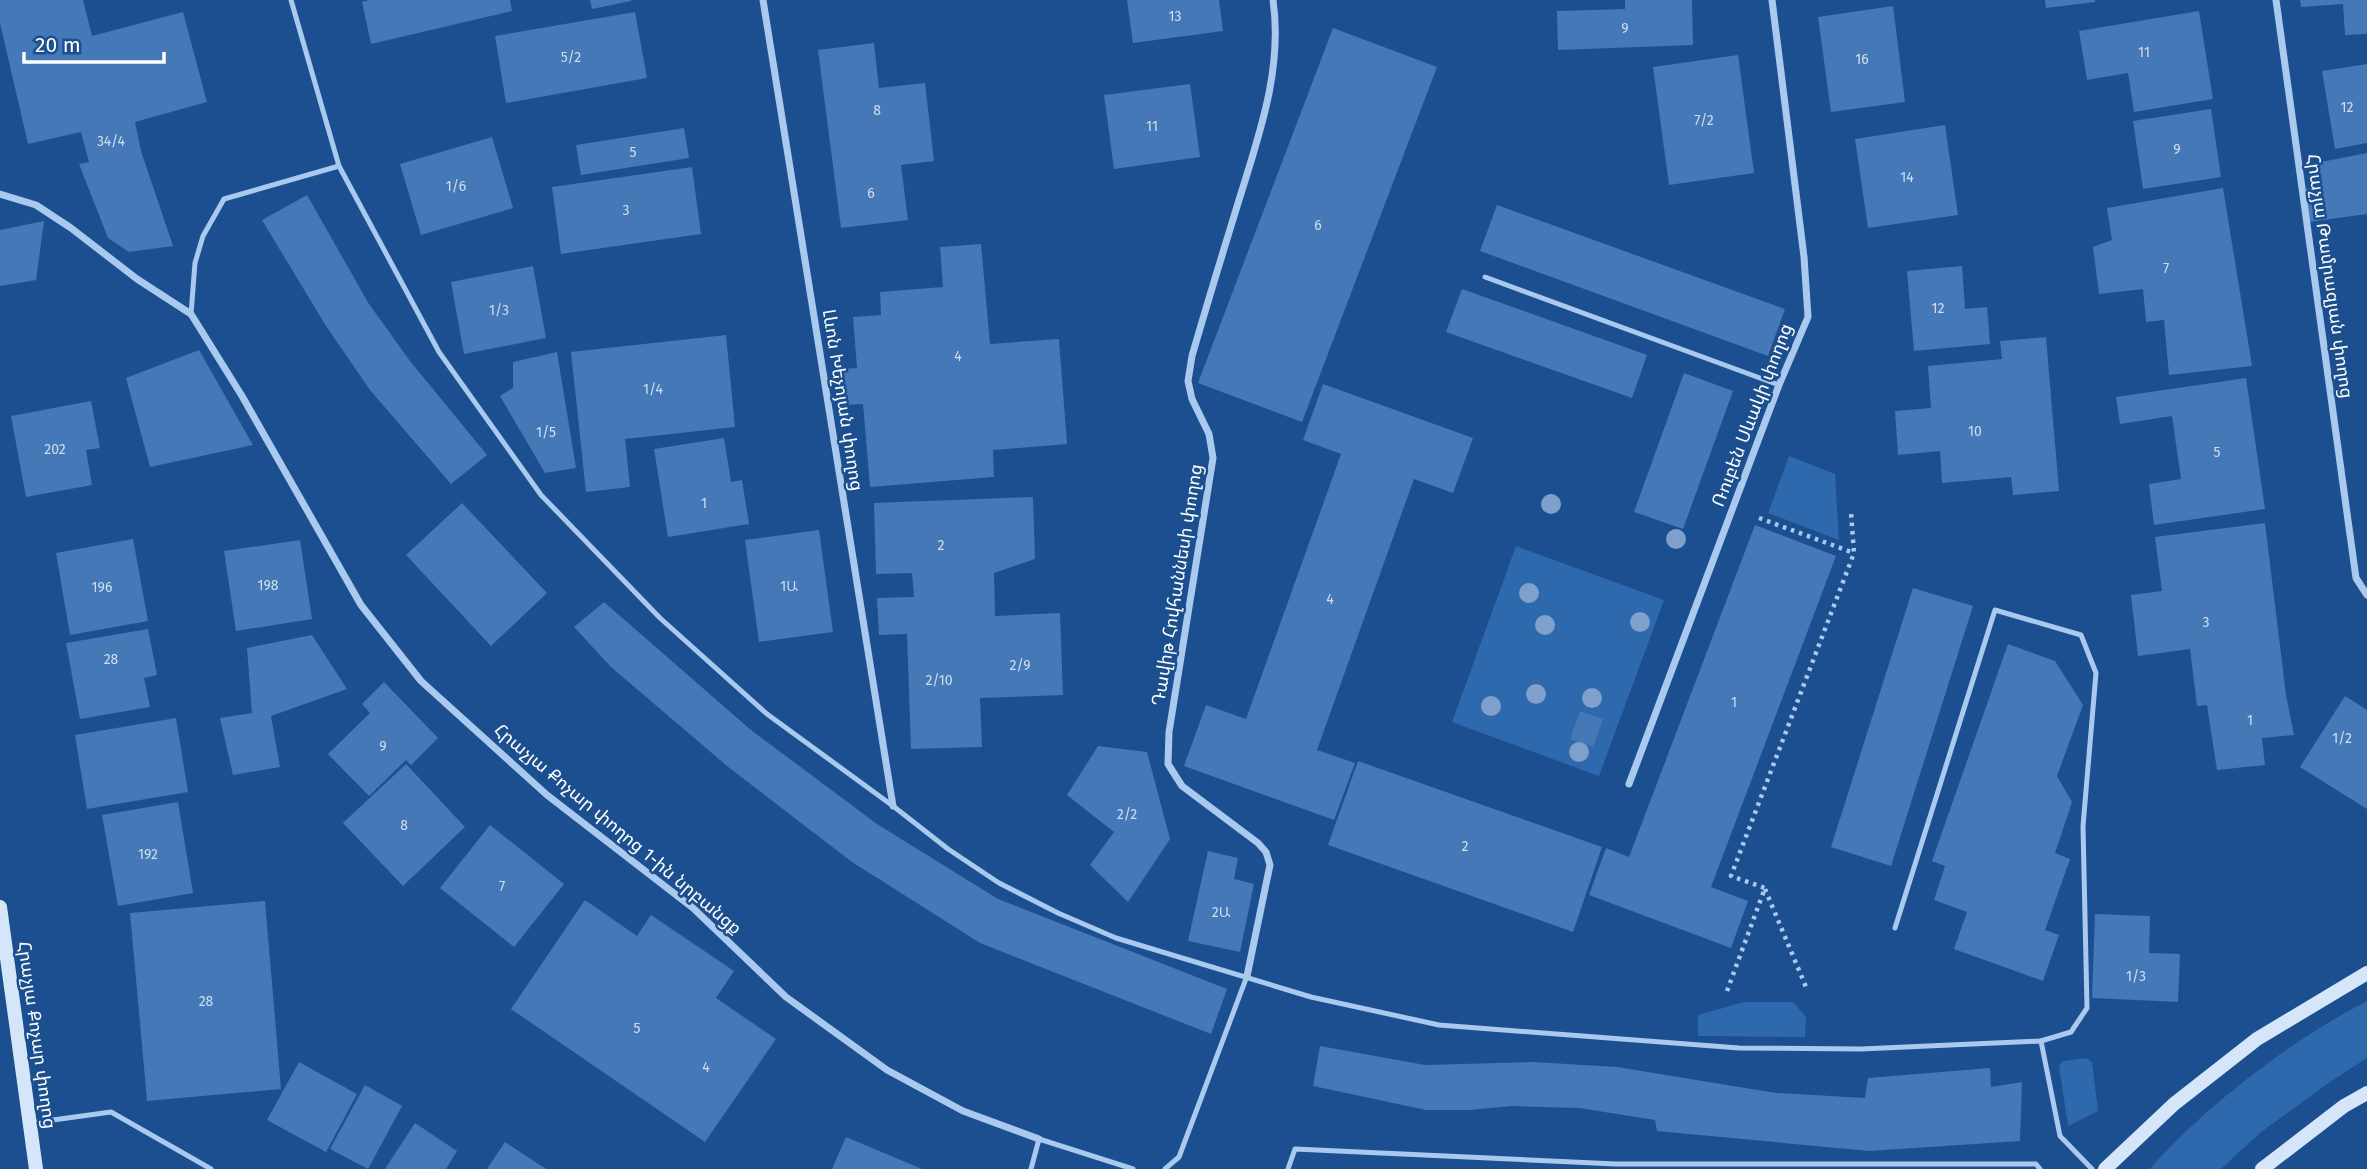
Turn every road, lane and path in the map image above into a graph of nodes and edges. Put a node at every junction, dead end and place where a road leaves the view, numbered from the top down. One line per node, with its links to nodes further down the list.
1 (290, 0): 6 (lane)
2 (763, 0): 16 (street, Լևոն Խեչոյան փողոց)
3 (1273, 0): 21 (street, Դավիթ Հովհաննեսի փողոց)
4 (1772, 0): 10 (street, Ռուբեն Սևակի փողոց)
5 (2276, 0): 14 (street, Հրաչյա Թամրազյան փողոց)
6 (339, 166): 9 (lane); 16 (lane)
7 (0, 194): 9 (street, Հրաչյա Քոչար փողոց 1-ին նրբանցք)
8 (1485, 277): 10 (lane)
9 (191, 314): 27 (street, Հրաչյա Քոչար փողոց 1-ին նրբանցք)
10 (1779, 384): 11 (street, Ռուբեն Սևակի փողոց)
11 (1732, 508): 13 (path); 15 (street, Ռուբեն Սևակի փողոց)
12 (1851, 513): 13 (path)
13 (1853, 553): 17 (path)
14 (2367, 595)
15 (1629, 784)
16 (893, 806): 21 (lane)
17 (1765, 888): 22 (path); 23 (path)
18 (0, 907): 26 (main road, Հրաչյա Քոչար փողոց)
19 (1895, 928): 24 (lane)
20 (2367, 973): 36 (main road)
21 (1247, 976): 24 (lane); 32 (lane)
22 (1806, 987)
23 (1727, 990)
24 (2041, 1041): 35 (lane)
25 (2367, 1093): 37 (main road)
26 (31, 1123): 28 (main road, Հրաչյա Քոչար փողոց); 29 (lane)
27 (1039, 1139): 30 (lane); 31 (lane)
28 (36, 1169)
29 (211, 1169)
30 (1031, 1169)
31 (1133, 1169)
32 (1165, 1169)
33 (1288, 1169): 34 (lane)
34 (2040, 1169)
35 (2092, 1169)
36 (2105, 1169)
37 (2262, 1169)

